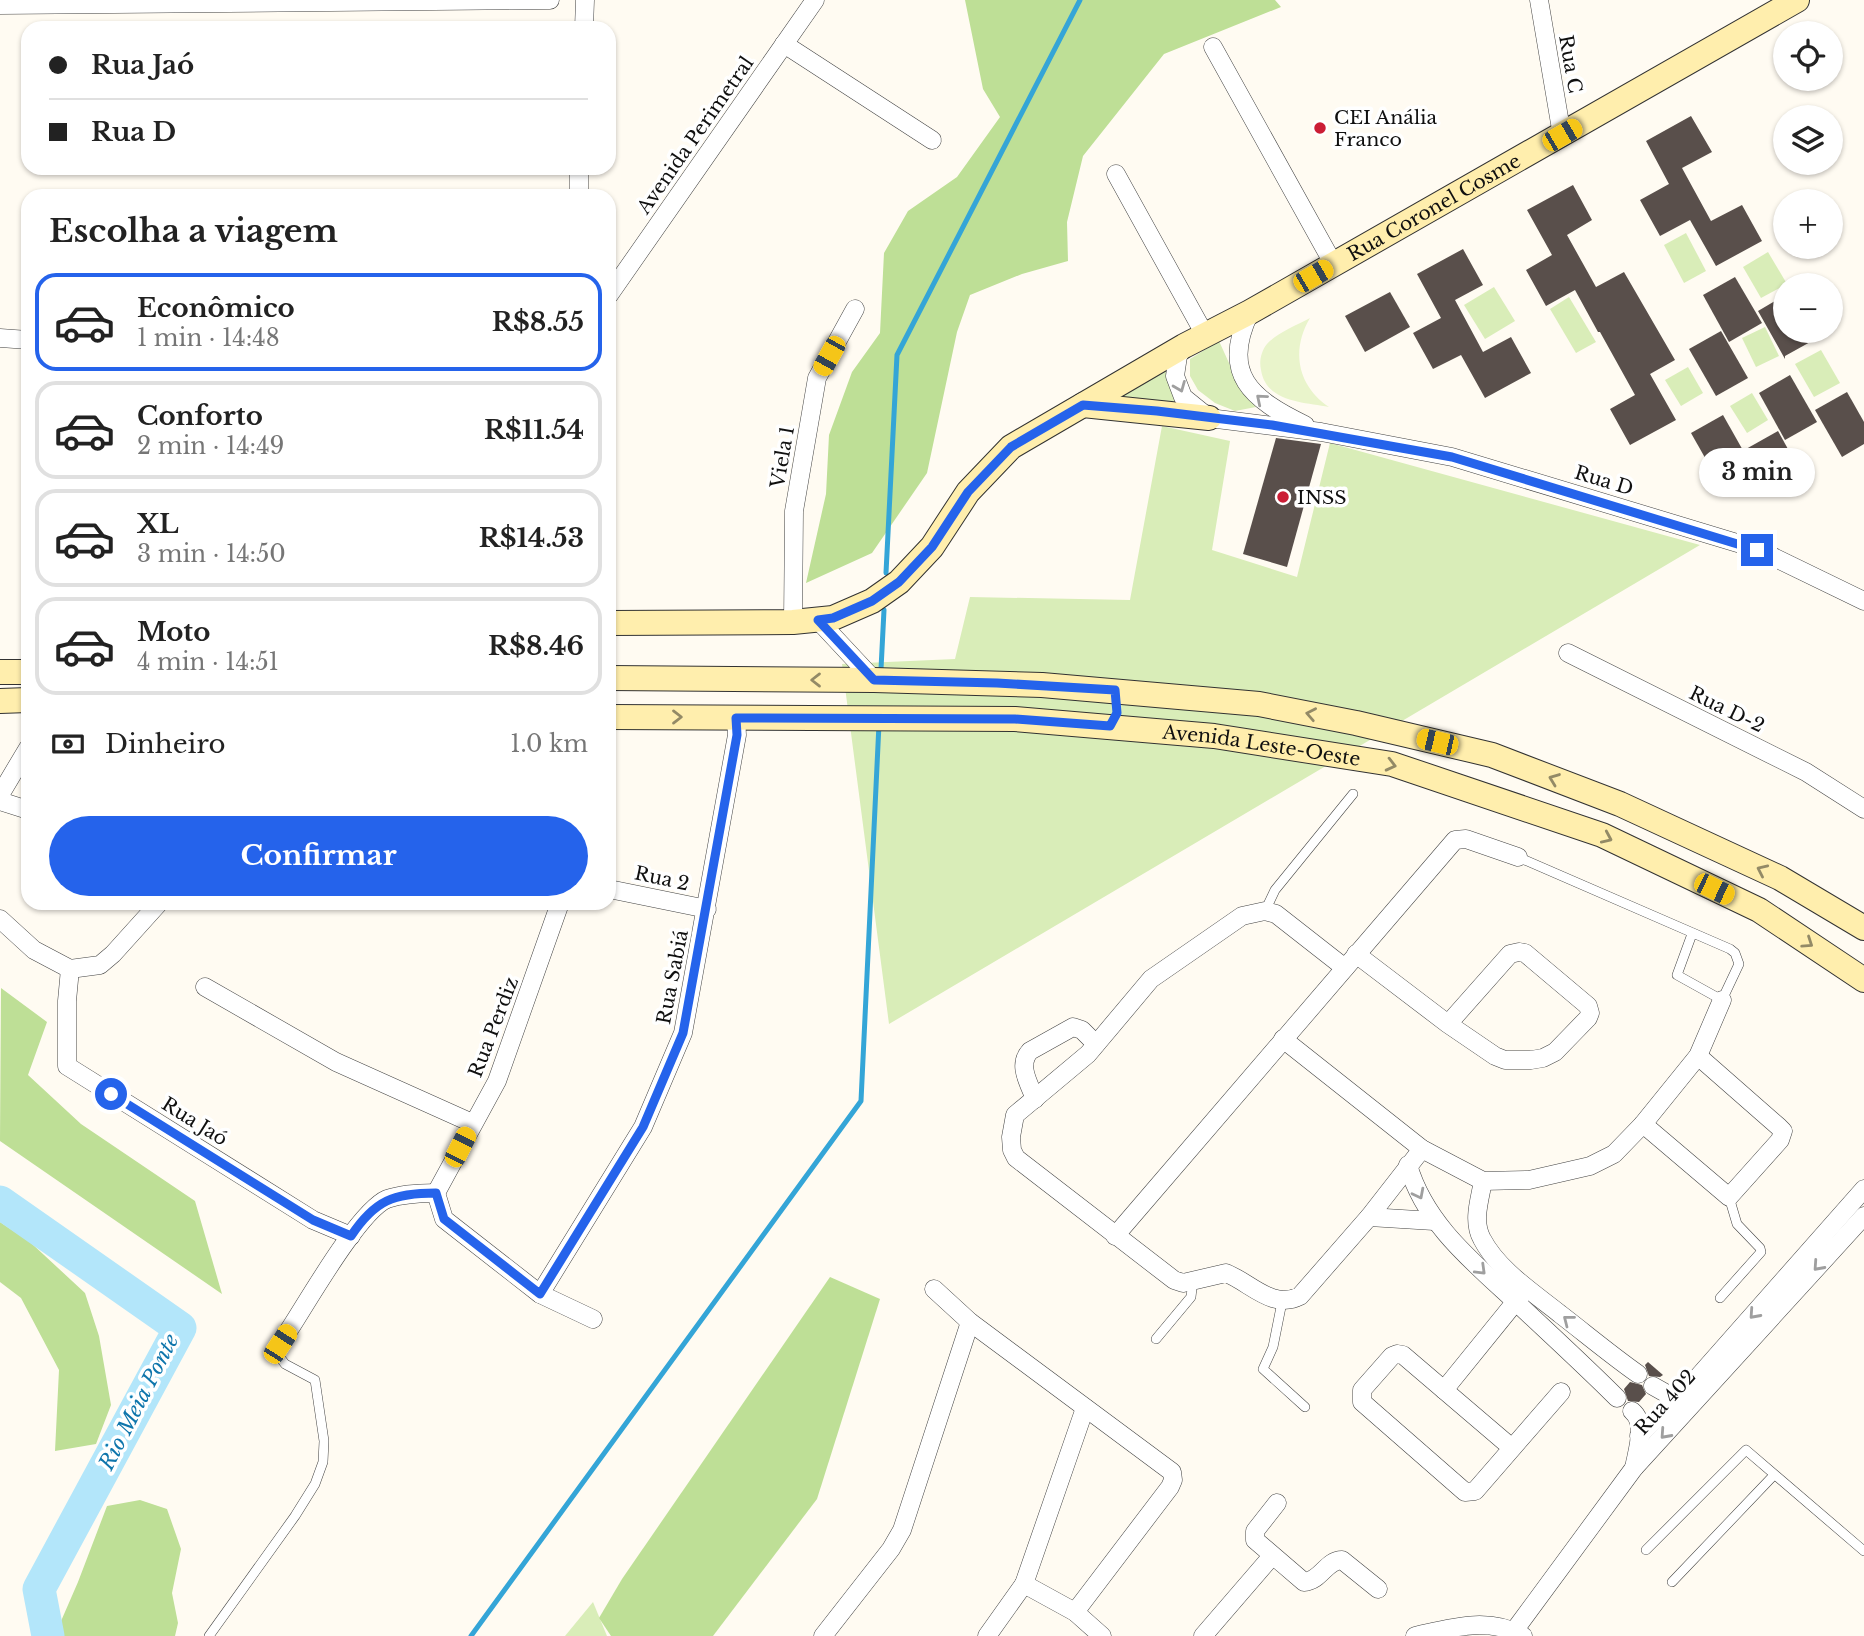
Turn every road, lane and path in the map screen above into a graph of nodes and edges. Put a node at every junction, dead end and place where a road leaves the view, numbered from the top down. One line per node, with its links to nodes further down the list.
1 (551, 0): 6 (street)
2 (585, 0): 7 (street)
3 (815, 0): 8 (street, Avenida Perimetral)
4 (1539, 0): 10 (street, Rua C)
5 (1797, 0): 10 (main road, Rua Coronel Cosme)
6 (12, 3)
7 (584, 21)
8 (784, 44): 11 (street); 14 (street, Avenida Perimetral)
9 (1213, 47): 13 (street)
10 (1562, 135): 13 (main road, Rua Coronel Cosme)
11 (932, 140)
12 (1116, 174): 19 (street)
13 (1334, 264): 16 (main road, Rua Coronel Cosme)
14 (616, 285)
15 (855, 309): 25 (street, Viela 1)
16 (1250, 312): 19 (main road, Rua Coronel Cosme); 22 (street, Rua D, one-way to 16)
17 (0, 338): 18 (street)
18 (21, 340)
19 (1194, 340): 20 (main road, Rua Coronel Cosme); 21 (street, one-way to 21)
20 (1083, 405): 21 (main road); 24 (main road, Rua Coronel Cosme)
21 (1209, 418): 22 (street, Rua D)
22 (1321, 432): 23 (street, Rua D)
23 (1864, 601)
24 (818, 620): 25 (main road, Rua Coronel Cosme); 31 (street)
25 (793, 622): 26 (main road, Rua Coronel Cosme)
26 (616, 623)
27 (1568, 653): 45 (street, Rua D-2)
28 (21, 671): 29 (main road)
29 (0, 672)
30 (616, 678): 31 (main road, Avenida Leste-Oeste, one-way to 30)
31 (874, 680): 32 (main road, Avenida Leste-Oeste)
32 (1115, 690): 33 (main road, Avenida Leste-Oeste); 38 (main road)
33 (1159, 695): 39 (main road); 53 (main road, Avenida Leste-Oeste, one-way to 33)
34 (21, 700): 35 (main road)
35 (0, 701)
36 (616, 717): 37 (main road, Avenida Leste-Oeste, one-way to 37)
37 (736, 718): 38 (main road, Avenida Leste-Oeste); 48 (street, Rua Sabiá)
38 (1110, 726): 39 (main road, Avenida Leste-Oeste)
39 (1152, 730): 57 (main road, Avenida Leste-Oeste, one-way to 57)
40 (21, 760): 42 (street)
41 (1353, 794): 51 (lane)
42 (0, 795)
43 (0, 801): 44 (street)
44 (21, 808)
45 (1864, 808)
46 (1518, 857): 54 (lane); 55 (street)
47 (616, 890): 48 (street, Rua 2)
48 (707, 909): 81 (street, Rua Sabiá)
49 (153, 910): 56 (street)
50 (558, 910): 65 (street, Rua Perdiz)
51 (1265, 911): 55 (street); 62 (street)
52 (0, 919): 56 (street)
53 (1864, 928)
54 (1692, 934): 59 (lane); 59 (lane)
55 (1351, 961): 60 (street); 61 (street)
56 (70, 969): 76 (street, Rua Jaó)
57 (1864, 980)
58 (205, 987): 65 (street)
59 (1722, 1000): 63 (street)
60 (1448, 1024): 60 (street)
61 (1283, 1039): 67 (street); 77 (street)
62 (1096, 1044): 64 (street); 64 (street)
63 (1698, 1056): 66 (street); 72 (street)
64 (1035, 1099): 77 (street)
65 (472, 1123): 71 (street, Rua Perdiz)
66 (1643, 1124): 69 (street); 72 (street)
67 (1422, 1149): 68 (street); 69 (street)
68 (1408, 1166): 74 (street); 75 (street, one-way to 75)
69 (1483, 1181): 79 (street)
70 (1864, 1189): 93 (street, one-way to 93)
71 (436, 1193): 76 (street); 81 (street)
72 (1729, 1197): 82 (lane)
73 (1864, 1216): 100 (street, Rua 402, one-way to 100)
74 (1369, 1217): 75 (street); 83 (street)
75 (1434, 1221): 84 (street, one-way to 84)
76 (351, 1236): 87 (street)
77 (1115, 1236): 78 (street)
78 (1193, 1280): 83 (street); 88 (lane)
79 (1527, 1287): 84 (street); 89 (street, one-way to 79)
80 (934, 1289): 86 (street)
81 (540, 1294): 85 (street)
82 (1720, 1298)
83 (1282, 1301): 95 (lane)
84 (1515, 1302): 91 (street); 94 (street)
85 (593, 1319)
86 (970, 1322): 96 (street); 112 (street)
87 (289, 1330): 111 (lane)
88 (1156, 1339)
89 (1638, 1374)
90 (1653, 1386): 93 (street)
91 (1444, 1390): 99 (street); 99 (street)
92 (1561, 1392): 99 (street)
93 (1678, 1395): 98 (street)
94 (1617, 1398)
95 (1305, 1407)
96 (1085, 1408): 107 (street); 109 (street)
97 (1632, 1410): 98 (street)
98 (1639, 1436): 100 (street)
99 (1512, 1448)
100 (1634, 1468): 110 (street, Rua 402)
101 (1774, 1475): 103 (lane); 104 (lane); 106 (lane)
102 (1277, 1503): 105 (street)
103 (1646, 1550)
104 (1864, 1551)
105 (1272, 1556): 108 (street); 115 (street)
106 (1672, 1582)
107 (1024, 1584): 109 (street); 113 (street)
108 (1378, 1589)
109 (1075, 1612): 114 (street)
110 (1518, 1634): 116 (street)
111 (209, 1636)
112 (823, 1636)
113 (987, 1636)
114 (1102, 1636)
115 (1203, 1636)
116 (1415, 1636)

